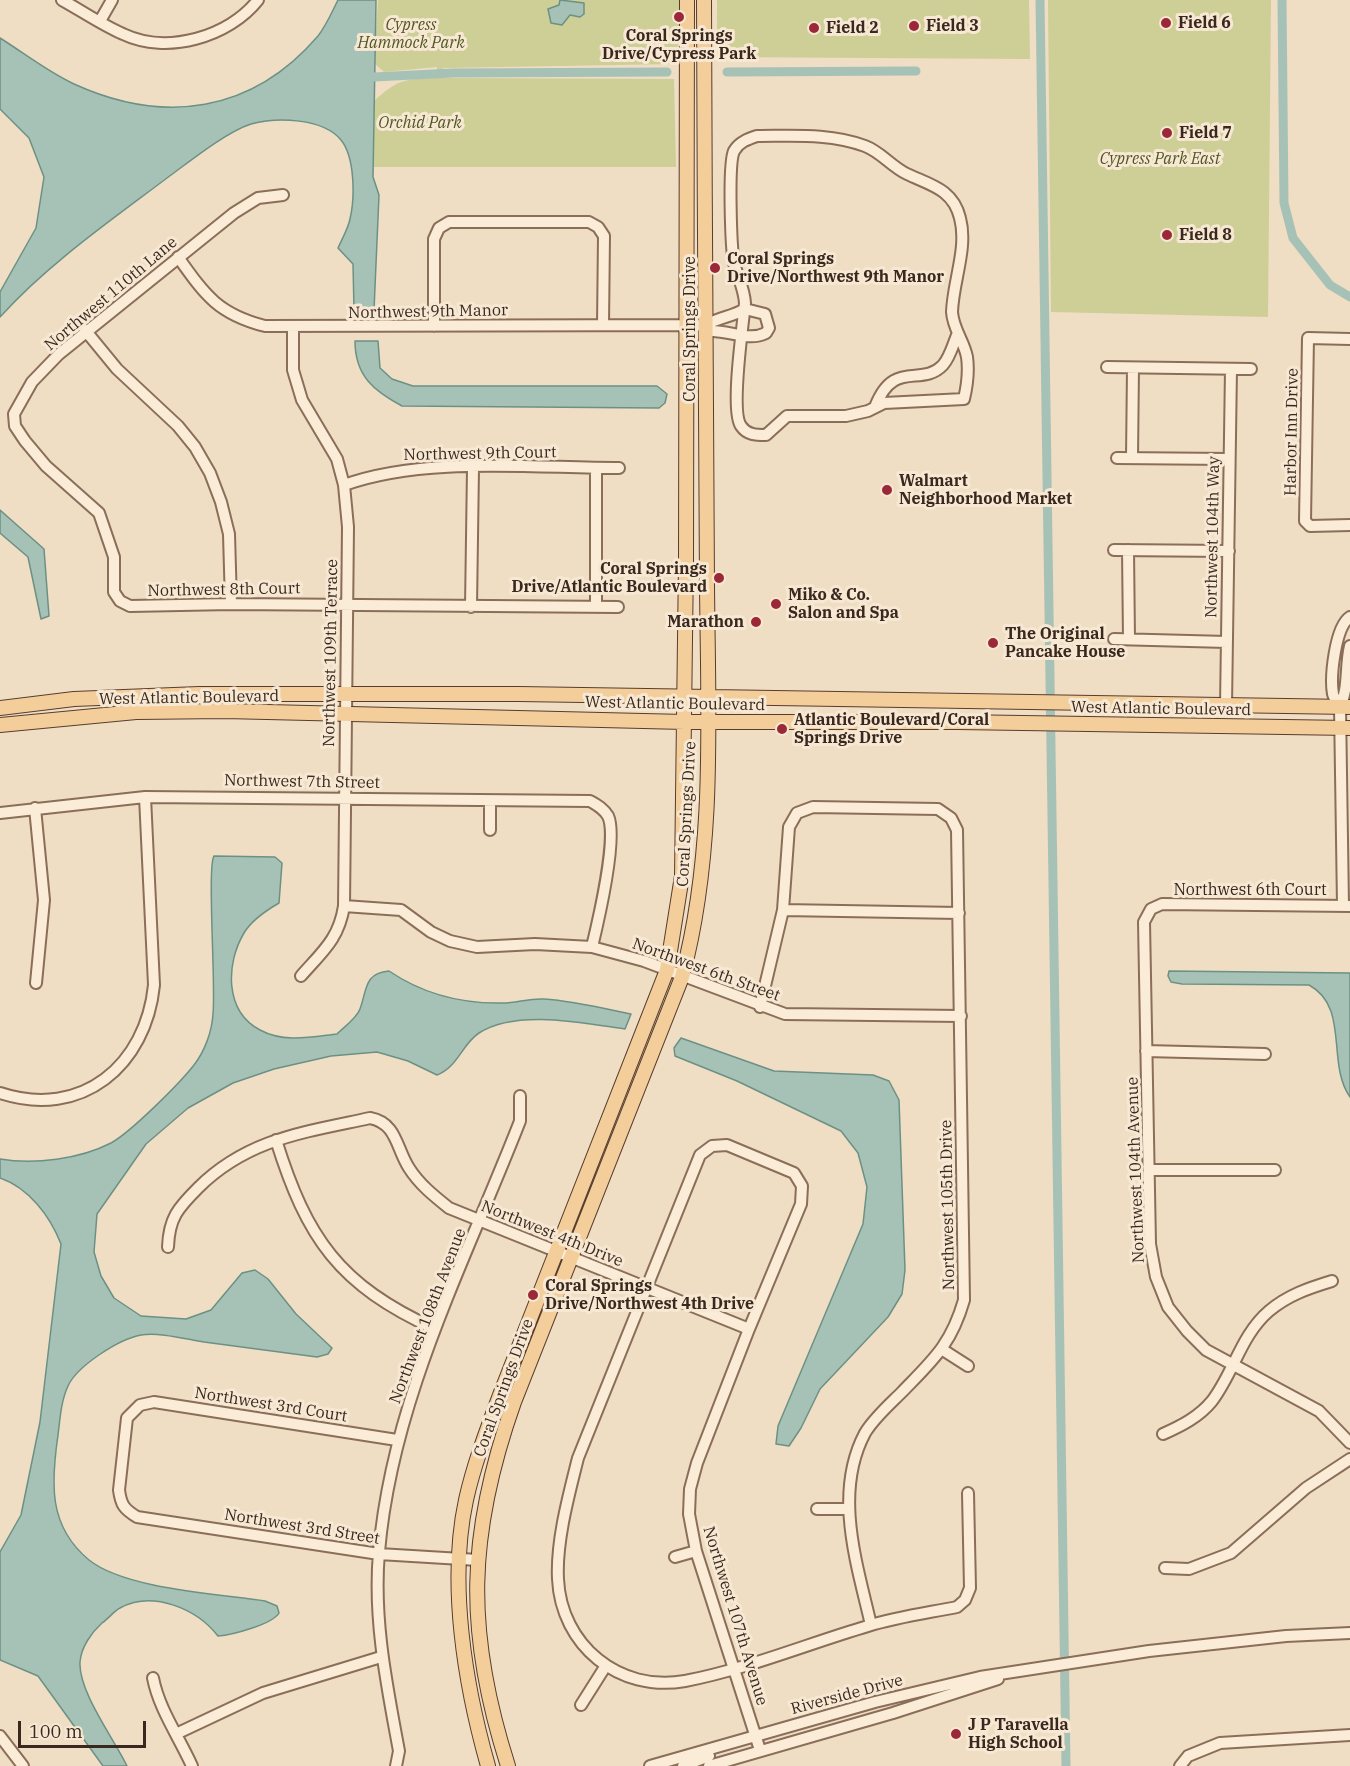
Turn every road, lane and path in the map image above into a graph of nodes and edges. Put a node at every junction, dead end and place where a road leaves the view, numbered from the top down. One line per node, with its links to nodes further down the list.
1 (62, 0): 6 (street)
2 (112, 0): 6 (street)
3 (258, 0): 6 (street)
4 (687, 0): 11 (main road, Coral Springs Drive)
5 (704, 0): 12 (main road, Coral Springs Drive)
6 (100, 21)
7 (283, 195): 8 (street, Northwest 110th Lane)
8 (178, 257): 14 (street, Northwest 9th Manor); 15 (street, Northwest 110th Lane)
9 (745, 309): 12 (street); 16 (street); 17 (street); 17 (street)
10 (603, 325): 11 (street, Northwest 9th Manor); 13 (street, Northwest 9th Manor); 13 (street)
11 (687, 325): 12 (street, Northwest 9th Manor); 48 (main road, Coral Springs Drive)
12 (706, 325): 17 (street); 49 (main road, Coral Springs Drive)
13 (434, 326): 14 (street, Northwest 9th Manor)
14 (293, 328): 30 (street, Northwest 109th Terrace)
15 (85, 330): 35 (street, Northwest 110th Lane); 36 (street)
16 (957, 335): 23 (street); 23 (street)
17 (742, 336): 23 (street)
18 (1350, 339): 31 (street, Harbor Inn Drive)
19 (1107, 367): 20 (street)
20 (1134, 368): 21 (street); 25 (street)
21 (1231, 369): 22 (street); 26 (street, Northwest 104th Way)
22 (1251, 369)
23 (876, 407)
24 (1117, 458): 25 (street)
25 (1132, 458): 26 (street)
26 (1229, 459): 34 (street, Northwest 104th Way)
27 (473, 468): 28 (street, Northwest 9th Court); 30 (street, Northwest 9th Court); 39 (street)
28 (596, 468): 29 (street, Northwest 9th Court); 38 (street)
29 (619, 468)
30 (344, 485): 37 (street, Northwest 109th Terrace)
31 (1350, 525)
32 (1114, 550): 33 (street)
33 (1128, 550): 34 (street); 43 (street)
34 (1229, 550): 44 (street, Northwest 104th Way)
35 (120, 601): 36 (street, Northwest 8th Court)
36 (231, 604): 37 (street, Northwest 8th Court)
37 (346, 605): 39 (street, Northwest 8th Court); 47 (street, Northwest 109th Terrace)
38 (596, 606): 39 (street, Northwest 8th Court); 40 (street, Northwest 8th Court)
39 (471, 607)
40 (618, 607)
41 (1350, 617): 46 (street)
42 (1114, 639): 43 (street)
43 (1129, 639): 44 (street)
44 (1227, 642): 50 (street, Northwest 104th Way)
45 (1350, 646): 46 (street)
46 (1340, 668): 51 (street)
47 (346, 694): 48 (main road, West Atlantic Boulevard); 52 (main road, West Atlantic Boulevard); 53 (street, Northwest 109th Terrace)
48 (685, 697): 49 (main road, West Atlantic Boulevard); 54 (main road, Coral Springs Drive)
49 (707, 697): 50 (main road, West Atlantic Boulevard); 55 (main road, Coral Springs Drive)
50 (1226, 705): 51 (main road, West Atlantic Boulevard)
51 (1345, 707): 57 (street)
52 (0, 708)
53 (346, 714): 54 (main road, West Atlantic Boulevard); 56 (main road, West Atlantic Boulevard); 59 (street, Northwest 109th Terrace)
54 (685, 722): 55 (main road, West Atlantic Boulevard); 71 (main road, Coral Springs Drive)
55 (708, 722): 57 (main road, West Atlantic Boulevard); 73 (main road, Coral Springs Drive)
56 (0, 725)
57 (1345, 728): 61 (street)
58 (145, 797): 59 (street, Northwest 7th Street); 62 (street, Northwest 7th Street); 79 (street)
59 (344, 797): 60 (street, Northwest 7th Street); 65 (street, Northwest 109th Terrace)
60 (490, 801): 64 (street); 70 (street, Northwest 7th Street)
61 (1346, 803): 66 (street)
62 (35, 808): 63 (street, Northwest 7th Street); 74 (street)
63 (0, 813)
64 (490, 830)
65 (344, 906): 70 (street, Northwest 6th Street); 72 (street, Northwest 109th Terrace)
66 (1346, 906): 67 (street, Northwest 6th Court)
67 (1151, 909): 77 (street, Northwest 104th Avenue)
68 (783, 910): 69 (street); 69 (street, Northwest 105th Drive); 75 (street)
69 (959, 913): 76 (street, Northwest 105th Drive)
70 (592, 947): 71 (street, Northwest 6th Street)
71 (667, 970): 73 (street, Northwest 6th Street); 86 (main road, Coral Springs Drive)
72 (301, 976)
73 (682, 977): 75 (street, Northwest 6th Street); 87 (main road, Coral Springs Drive)
74 (36, 983)
75 (760, 1007): 76 (street, Northwest 6th Street)
76 (961, 1016): 92 (street, Northwest 105th Drive)
77 (1146, 1052): 78 (street); 82 (street, Northwest 104th Avenue)
78 (1265, 1054)
79 (0, 1093)
80 (520, 1096): 84 (street, Northwest 108th Avenue)
81 (276, 1140): 84 (street, Northwest 4th Drive); 85 (street); 90 (street)
82 (1151, 1170): 83 (street); 93 (street, Northwest 104th Avenue)
83 (1275, 1170)
84 (481, 1222): 86 (street, Northwest 4th Drive); 90 (street, Northwest 108th Avenue)
85 (168, 1247)
86 (555, 1253): 87 (street, Northwest 4th Drive); 106 (main road, Coral Springs Drive)
87 (571, 1258): 89 (street, Northwest 4th Drive); 107 (main road, Coral Springs Drive)
88 (1332, 1281): 93 (street)
89 (646, 1288): 91 (street, Northwest 4th Drive); 91 (street, Northwest 107th Avenue); 112 (street)
90 (435, 1329): 96 (street, Northwest 108th Avenue)
91 (749, 1329): 103 (street, Northwest 107th Avenue)
92 (943, 1350): 94 (street); 102 (street, Northwest 105th Drive)
93 (1232, 1364): 95 (street); 97 (street, Northwest 104th Avenue)
94 (968, 1366)
95 (1163, 1434)
96 (397, 1440): 100 (street, Northwest 3rd Court); 104 (street, Northwest 108th Avenue)
97 (1350, 1443)
98 (1350, 1459): 108 (street)
99 (968, 1493): 109 (street)
100 (124, 1509): 104 (street, Northwest 3rd Street)
101 (817, 1509): 102 (street)
102 (849, 1509): 109 (street, Northwest 105th Drive)
103 (696, 1551): 105 (street); 113 (street, Northwest 107th Avenue)
104 (379, 1554): 106 (street, Northwest 3rd Street); 111 (street, Northwest 108th Avenue)
105 (675, 1557)
106 (460, 1560): 107 (street, Northwest 3rd Street); 126 (main road, Coral Springs Drive)
107 (478, 1560): 127 (main road, Coral Springs Drive)
108 (1165, 1568)
109 (871, 1625): 113 (street)
110 (1350, 1634): 114 (street, Riverside Drive)
111 (381, 1657): 117 (street); 125 (street, Northwest 108th Avenue)
112 (605, 1667): 113 (street); 116 (street)
113 (735, 1668): 120 (street, Northwest 107th Avenue)
114 (1021, 1671): 120 (street, Riverside Drive); 122 (street, Riverside Drive)
115 (153, 1678): 117 (street)
116 (581, 1705)
117 (178, 1733): 124 (street)
118 (1350, 1735): 131 (street)
119 (0, 1736): 123 (street)
120 (756, 1736): 121 (street, Riverside Drive); 122 (street, Northwest 107th Avenue)
121 (739, 1742): 128 (street, Riverside Drive); 129 (street)
122 (760, 1750): 130 (street, Riverside Drive)
123 (23, 1766)
124 (192, 1766)
125 (396, 1766)
126 (488, 1766)
127 (508, 1766)
128 (650, 1766)
129 (683, 1766)
130 (709, 1766)
131 (1180, 1766)

